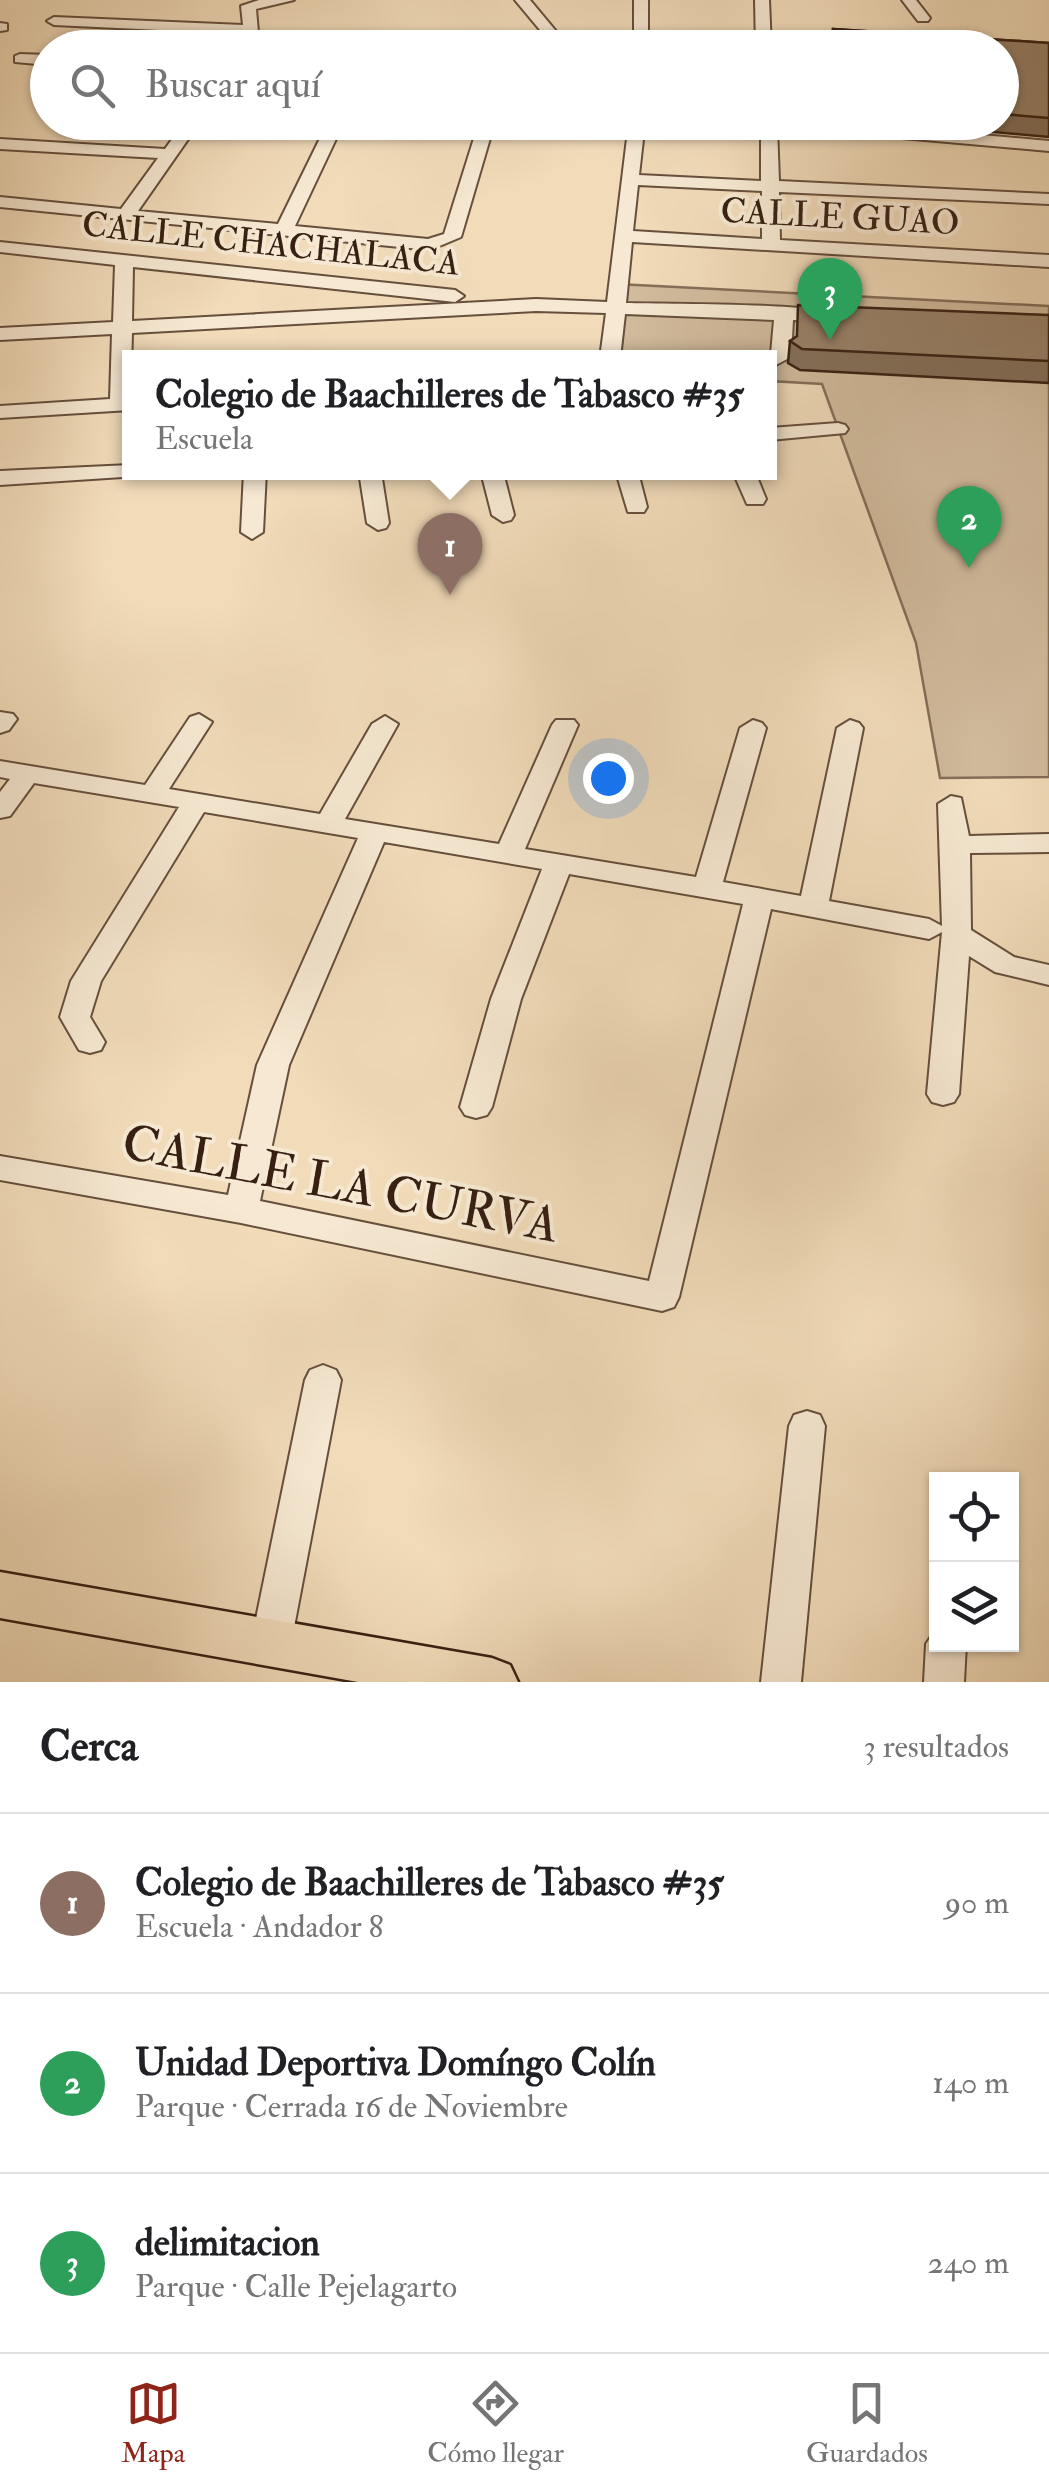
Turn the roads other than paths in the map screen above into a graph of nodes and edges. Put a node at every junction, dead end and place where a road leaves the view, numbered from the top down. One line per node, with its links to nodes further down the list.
1 (287, 0): 6 (street)
2 (522, 0): 10 (street)
3 (641, 0): 11 (street)
4 (762, 0): 12 (street)
5 (909, 0): 7 (street)
6 (248, 3): 9 (street)
7 (923, 18)
8 (54, 21): 9 (street)
9 (251, 30)
10 (548, 30)
11 (641, 30)
12 (763, 30)
13 (20, 59): 14 (street)
14 (30, 59)
15 (179, 140): 23 (street)
16 (327, 140): 29 (street)
17 (481, 140): 29 (street)
18 (636, 140): 24 (street)
19 (769, 140): 25 (street)
20 (981, 140): 22 (street)
21 (0, 144): 23 (street)
22 (1049, 146)
23 (169, 154): 28 (street)
24 (633, 180): 25 (street); 30 (street)
25 (768, 185): 26 (street); 31 (street)
26 (1049, 200)
27 (0, 202): 28 (street)
28 (126, 215): 29 (street)
29 (284, 230)
30 (626, 236): 31 (street, CALLE GUAO); 38 (street)
31 (771, 244): 35 (street, CALLE GUAO)
32 (0, 246): 33 (street, CALLE CHACHALACA)
33 (95, 257): 34 (street, CALLE CHACHALACA); 36 (street)
34 (124, 260): 37 (street, CALLE CHACHALACA); 41 (street)
35 (1049, 262)
36 (0, 263)
37 (536, 305): 38 (street); 41 (street)
38 (614, 305): 39 (street); 44 (street)
39 (784, 313): 40 (street); 45 (street)
40 (860, 317)
41 (123, 328): 42 (street); 43 (street)
42 (0, 334)
43 (124, 350)
44 (611, 350)
45 (777, 359)
46 (122, 404): 47 (street)
47 (0, 412)
48 (838, 428): 49 (street)
49 (777, 433)
50 (122, 470): 51 (street)
51 (0, 478)
52 (255, 480): 61 (street)
53 (371, 480): 60 (street)
54 (494, 480): 59 (street)
55 (629, 480): 58 (street)
56 (747, 480): 57 (street)
57 (755, 499)
58 (636, 506)
59 (502, 515)
60 (378, 523)
61 (252, 532)
62 (200, 722): 68 (street)
63 (385, 724): 72 (street)
64 (565, 726): 76 (street)
65 (754, 728): 78 (street)
66 (850, 728): 80 (street)
67 (14, 771): 68 (street); 71 (street)
68 (153, 794): 69 (street)
69 (196, 802): 72 (street); 83 (street)
70 (951, 804): 75 (street)
71 (0, 810)
72 (328, 825): 73 (street)
73 (374, 833): 76 (street); 87 (street)
74 (1049, 843): 75 (street)
75 (958, 845): 81 (street)
76 (508, 856): 77 (street)
77 (558, 865): 78 (street); 85 (street)
78 (707, 888): 79 (street)
79 (759, 898): 80 (street); 87 (street, CALLE LA CURVA)
80 (813, 908): 81 (street)
81 (942, 932): 82 (street); 84 (street)
82 (1049, 975)
83 (90, 1042)
84 (943, 1094)
85 (476, 1108)
86 (0, 1168): 87 (street, CALLE LA CURVA)
87 (241, 1210)
88 (322, 1380): 91 (street)
89 (807, 1426): 94 (street)
90 (0, 1595): 91 (main road)
91 (271, 1644): 93 (main road)
92 (946, 1652): 95 (street)
93 (492, 1682)
94 (781, 1682)
95 (944, 1682)

